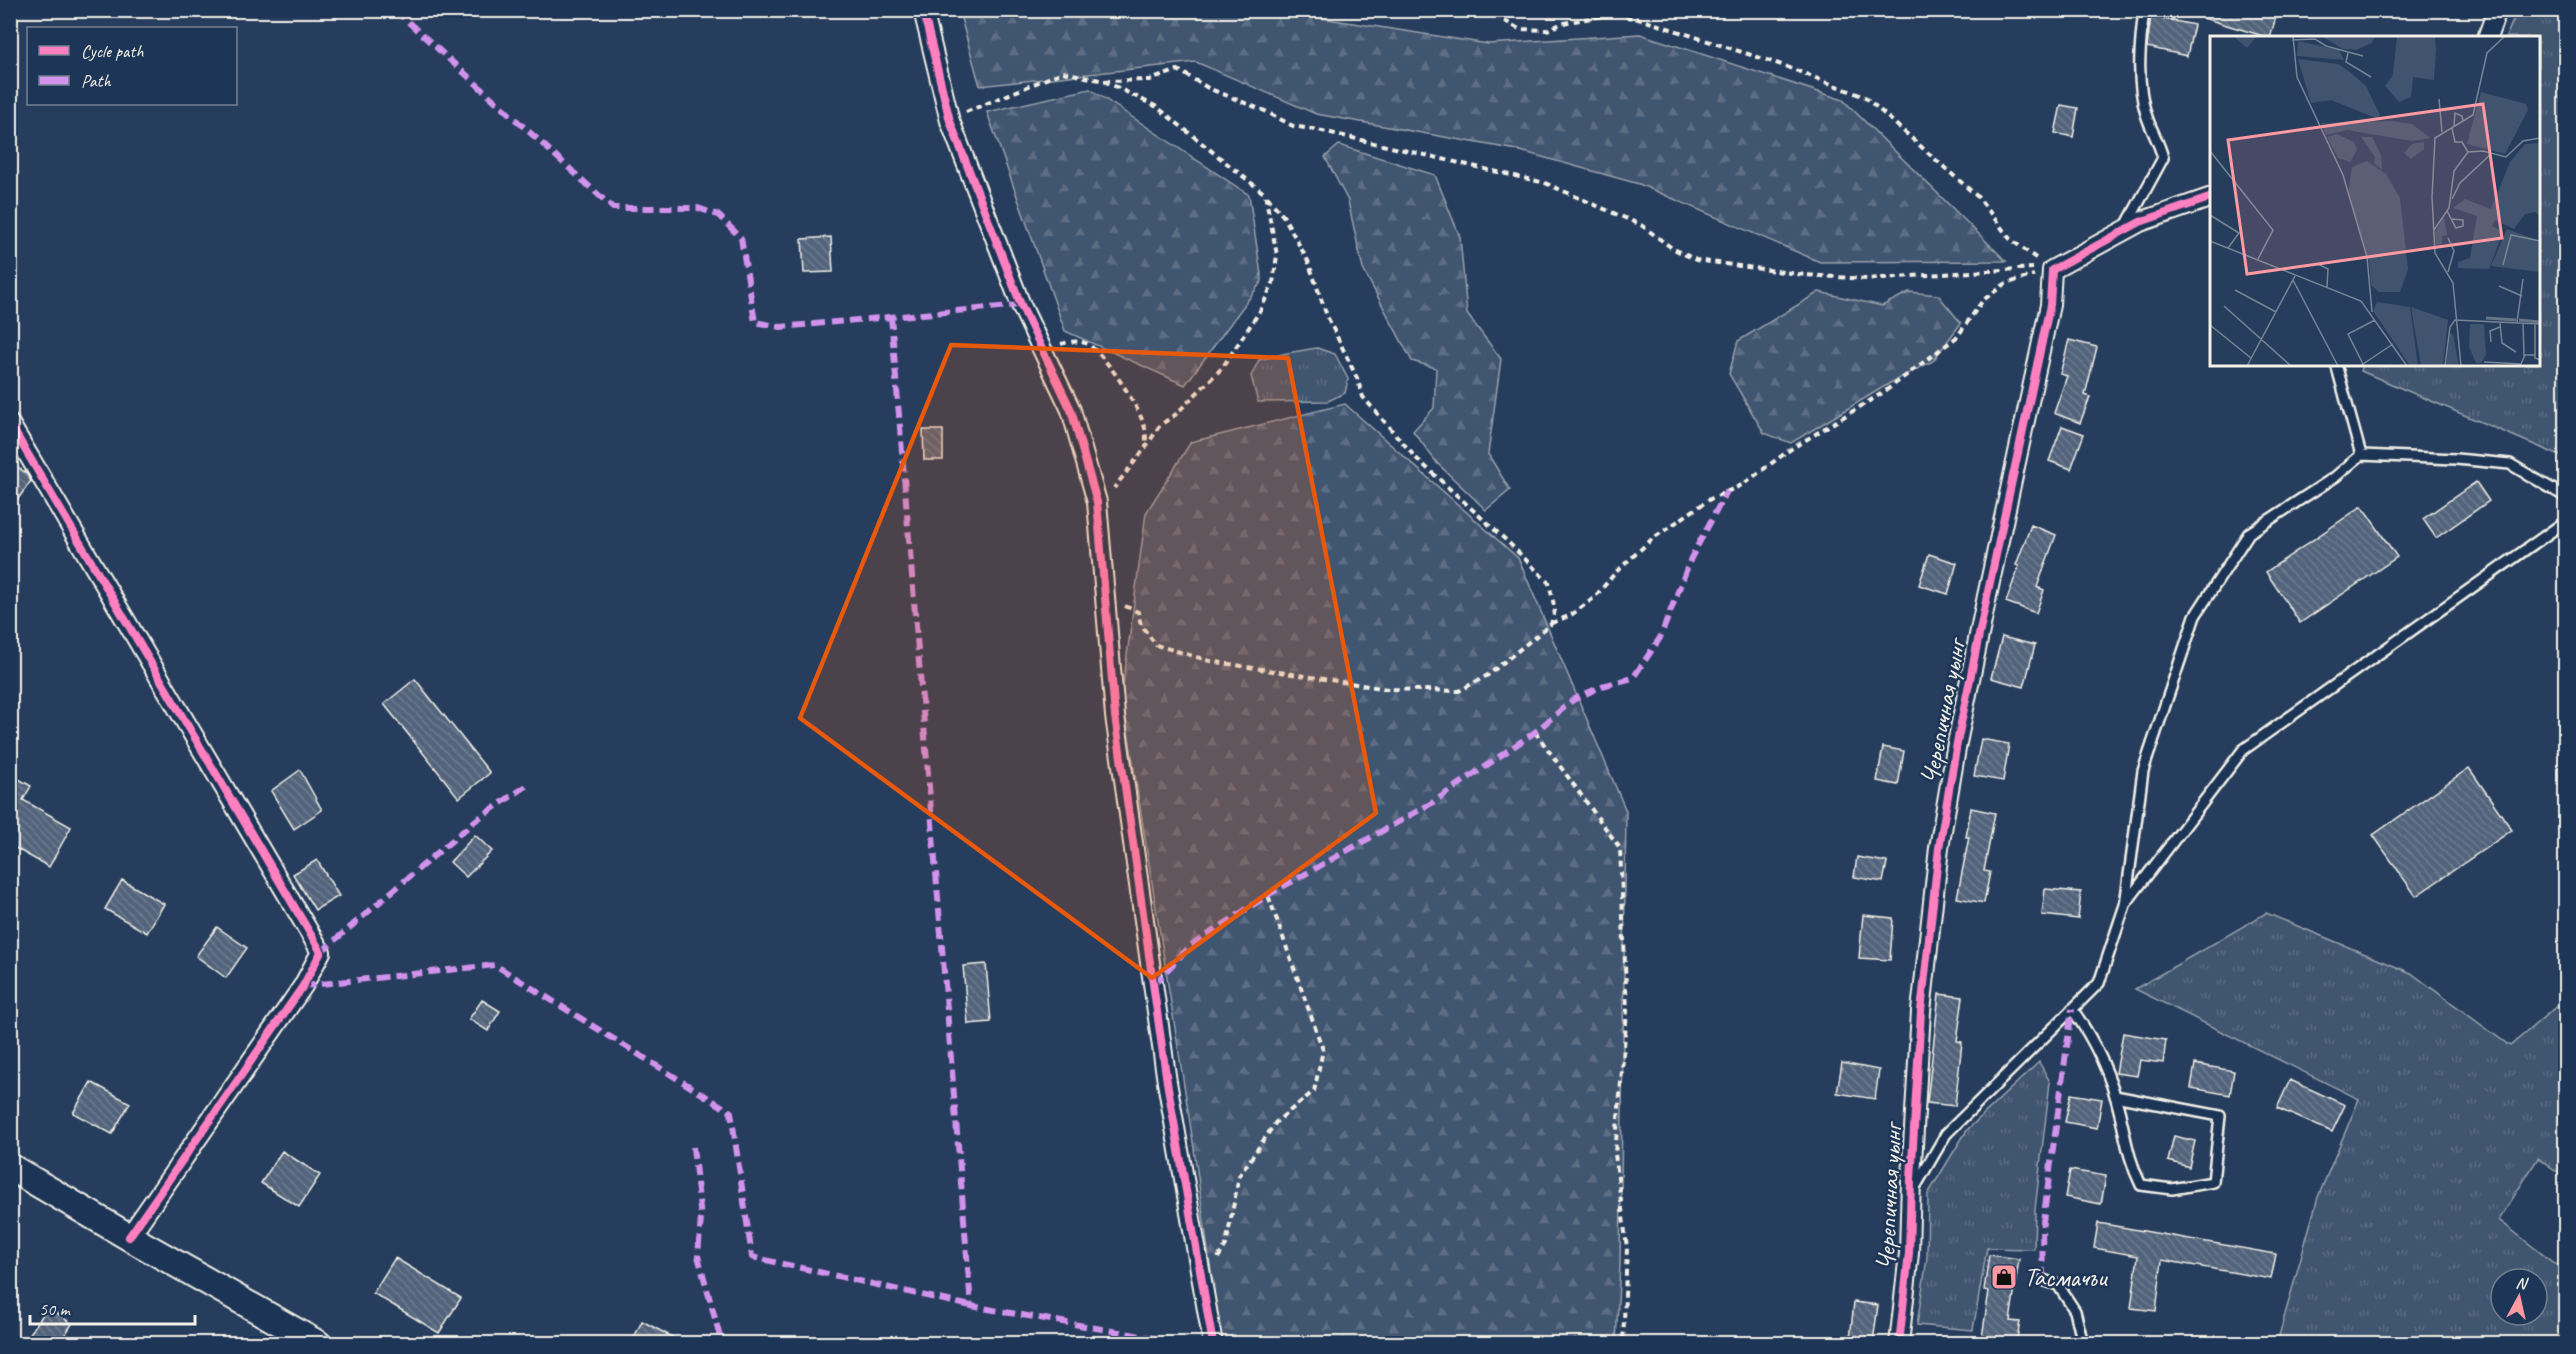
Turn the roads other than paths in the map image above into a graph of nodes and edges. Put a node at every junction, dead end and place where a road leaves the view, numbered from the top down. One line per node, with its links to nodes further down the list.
1 (923, 10): 20 (street)
2 (2144, 10): 6 (lane)
3 (2497, 10): 4 (street)
4 (2488, 36)
5 (2210, 197): 6 (street)
6 (2123, 231): 16 (street, Черепичная уынг)
7 (2337, 366): 9 (lane)
8 (10, 424): 17 (street)
9 (2361, 455): 10 (lane); 12 (lane)
10 (2565, 497)
11 (2565, 521): 12 (lane)
12 (2125, 905): 13 (lane)
13 (2072, 1009): 14 (lane); 16 (lane)
14 (2115, 1096): 14 (lane)
15 (10, 1167): 17 (main road)
16 (1910, 1196): 21 (street, Черепичная уынг)
17 (129, 1238): 19 (main road)
18 (2043, 1280): 22 (lane)
19 (318, 1344)
20 (1213, 1344)
21 (1899, 1344)
22 (2083, 1344)

